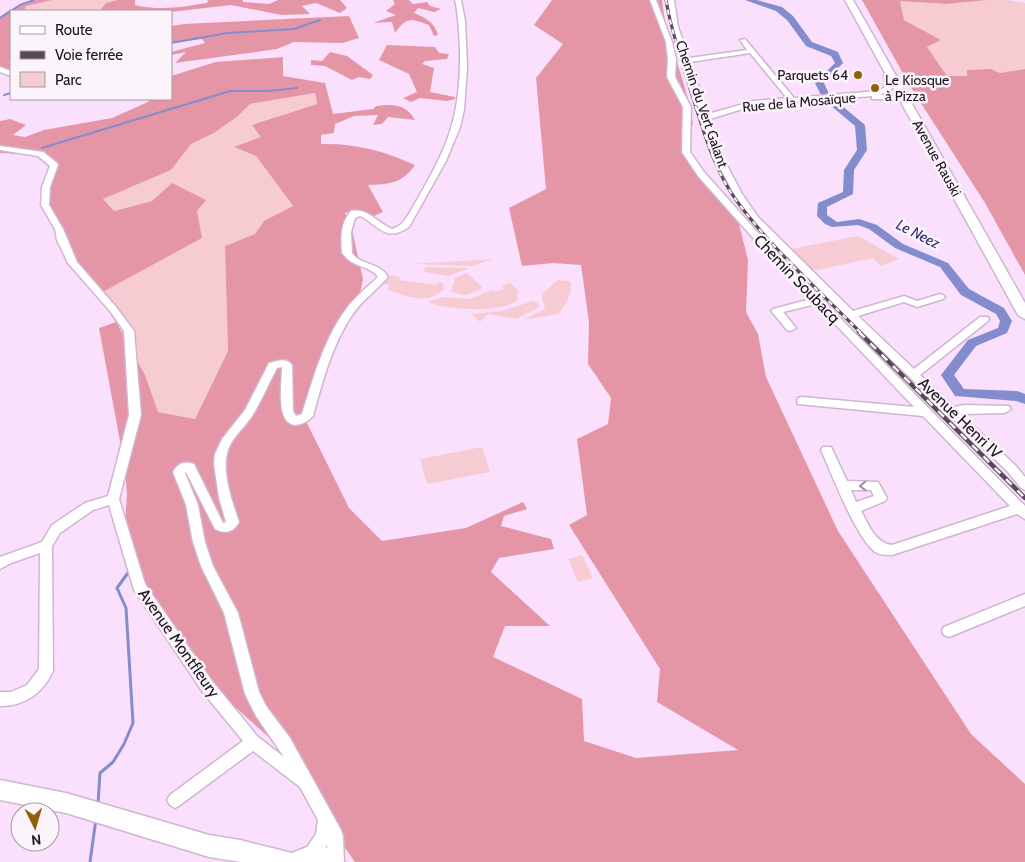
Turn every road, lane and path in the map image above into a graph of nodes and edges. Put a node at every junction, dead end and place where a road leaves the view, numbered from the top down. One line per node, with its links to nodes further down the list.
1 (458, 0): 39 (street)
2 (653, 0): 17 (street, Chemin Soubacq)
3 (671, 0): 7 (street, Chemin du Vert Galant)
4 (849, 0): 8 (main road, Avenue Rauski)
5 (743, 40): 6 (street)
6 (752, 51): 7 (street); 11 (street)
7 (686, 60): 12 (street, Chemin du Vert Galant)
8 (890, 74): 9 (street); 10 (main road, Avenue Rauski)
9 (888, 95): 10 (street, Rue de la Mosaïque); 11 (street, Rue de la Mosaïque)
10 (902, 97): 19 (main road, Avenue Rauski)
11 (793, 101): 12 (street, Rue de la Mosaïque)
12 (704, 118): 14 (street, Chemin du Vert Galant)
13 (0, 148): 30 (street)
14 (778, 242): 15 (street); 18 (street, Chemin du Vert Galant)
15 (790, 242)
16 (940, 297): 18 (street)
17 (817, 301): 21 (street); 26 (street, Chemin Soubacq)
18 (851, 315): 22 (street, Chemin du Vert Galant)
19 (1025, 315)
20 (984, 319): 22 (street)
21 (791, 328)
22 (914, 374): 25 (street, Avenue Henri IV)
23 (802, 401): 26 (street)
24 (1006, 410): 25 (street)
25 (952, 411): 29 (street, Avenue Henri IV)
26 (925, 412): 32 (street, Chemin Soubacq)
27 (828, 450): 28 (street)
28 (843, 486): 31 (street); 31 (street, one-way to 28)
29 (1025, 486)
30 (113, 499): 33 (street); 38 (street, Avenue Montfleury)
31 (854, 510): 32 (street)
32 (1022, 511)
33 (46, 546): 34 (street); 37 (street)
34 (0, 564)
35 (1025, 600): 36 (street)
36 (949, 632)
37 (0, 699)
38 (253, 742): 39 (street, Avenue Montfleury); 41 (street)
39 (309, 786): 42 (street)
40 (0, 790): 43 (main road)
41 (175, 800)
42 (326, 819): 44 (street); 47 (street)
43 (209, 846): 45 (main road); 46 (main road)
44 (304, 859): 47 (main road)
45 (241, 862)
46 (288, 862)
47 (334, 862)

